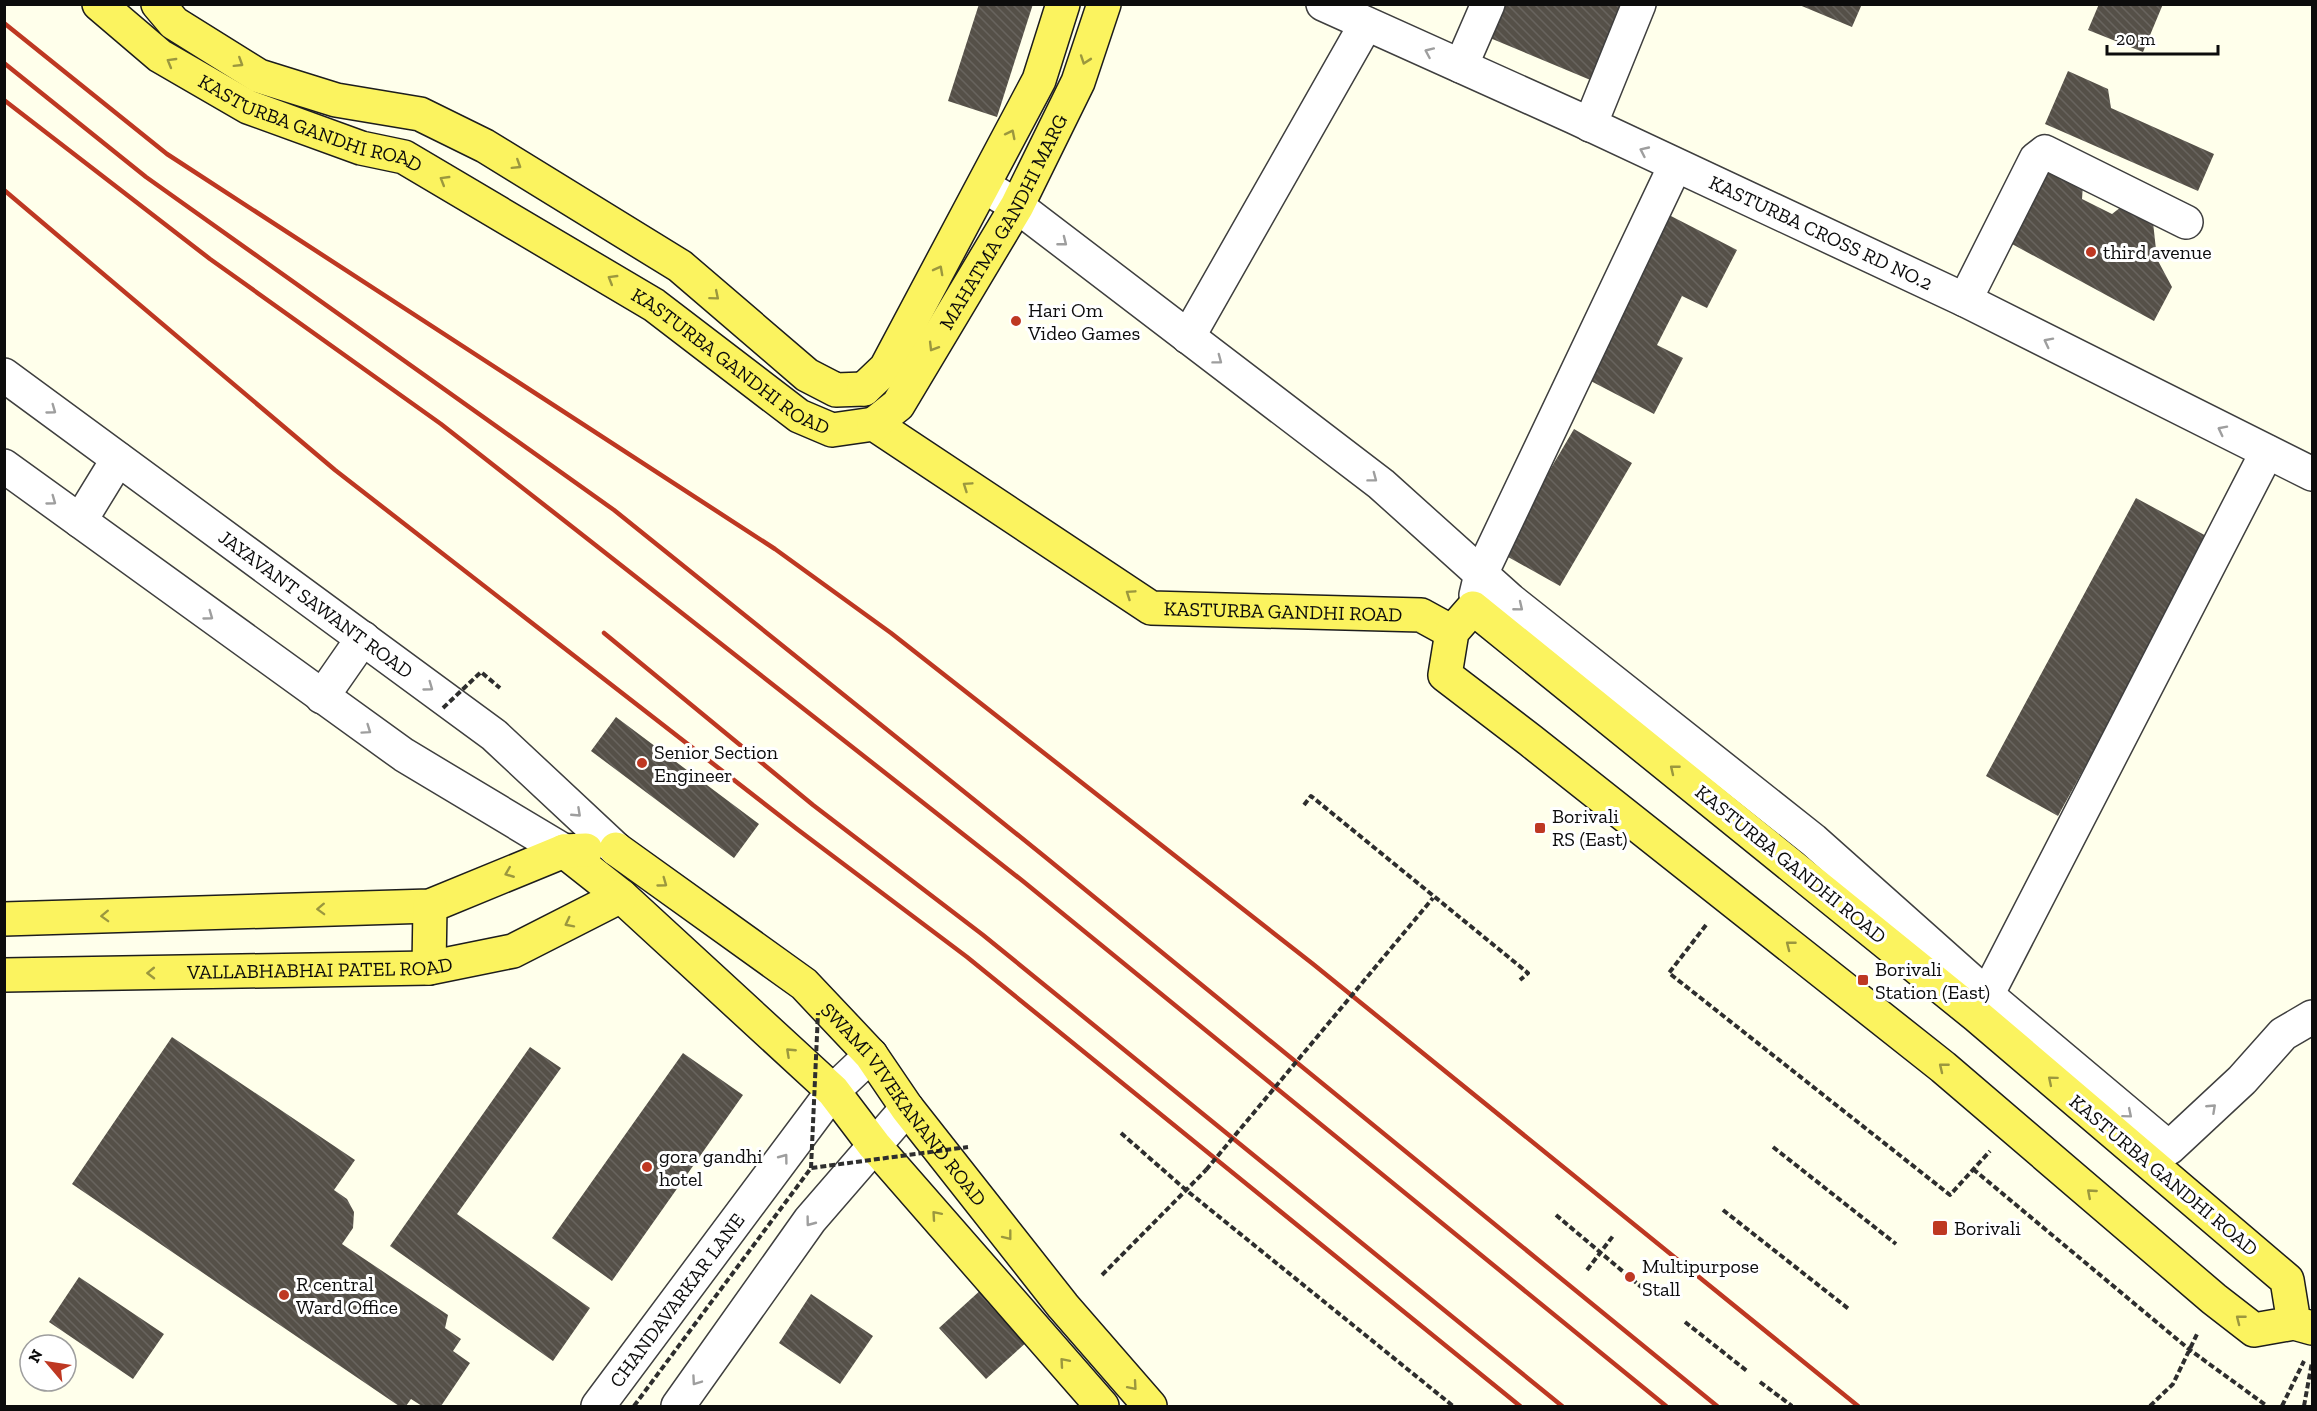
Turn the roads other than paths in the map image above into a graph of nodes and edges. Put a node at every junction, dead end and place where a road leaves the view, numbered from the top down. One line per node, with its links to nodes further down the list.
1 (99, 4): 12 (main road, KASTURBA GANDHI ROAD, one-way to 1)
2 (158, 4): 10 (main road, KASTURBA GANDHI ROAD, one-way to 10)
3 (1063, 4): 14 (main road, one-way to 3)
4 (1104, 4): 15 (main road, MAHATMA GANDHI MARG, one-way to 15)
5 (1323, 4): 8 (street, KASTURBA CROSS RD NO.2)
6 (1488, 4): 9 (street)
7 (1639, 4): 11 (street)
8 (1366, 24): 9 (street, KASTURBA CROSS RD NO.2, one-way to 8); 20 (street)
9 (1461, 66): 11 (street, KASTURBA CROSS RD NO.2)
10 (417, 113): 12 (main road); 17 (main road, KASTURBA GANDHI ROAD, one-way to 17)
11 (1590, 125): 13 (street, KASTURBA CROSS RD NO.2, one-way to 11)
12 (404, 157): 19 (main road, KASTURBA GANDHI ROAD, one-way to 12)
13 (1675, 166): 18 (street, KASTURBA CROSS RD NO.2); 29 (street)
14 (984, 186): 15 (street); 22 (main road, one-way to 14)
15 (1017, 206): 20 (street, one-way to 20); 23 (main road, MAHATMA GANDHI MARG, one-way to 23)
16 (2186, 222): 18 (street)
17 (680, 266): 19 (main road); 22 (main road, KASTURBA GANDHI ROAD, one-way to 22)
18 (1965, 300): 24 (street, KASTURBA CROSS RD NO.2, one-way to 18)
19 (654, 305): 23 (main road, KASTURBA GANDHI ROAD)
20 (1188, 337): 29 (street, one-way to 29)
21 (4, 375): 25 (street, JAYAVANT SAWANT ROAD, one-way to 25)
22 (864, 390): 23 (main road)
23 (874, 424): 30 (main road, KASTURBA GANDHI ROAD, one-way to 23)
24 (2267, 452): 27 (street, KASTURBA CROSS RD NO.2); 40 (street)
25 (118, 459): 28 (street); 31 (street, JAYAVANT SAWANT ROAD)
26 (4, 466): 28 (street, one-way to 28)
27 (2313, 474)
28 (80, 522): 32 (street, one-way to 32)
29 (1481, 574): 30 (street); 40 (street, one-way to 40)
30 (1462, 620): 46 (main road, KASTURBA GANDHI ROAD, one-way to 30); 46 (main road, one-way to 30)
31 (363, 638): 32 (street); 33 (street, JAYAVANT SAWANT ROAD, one-way to 33)
32 (322, 697): 34 (street, one-way to 34)
33 (615, 849): 34 (main road); 35 (main road); 42 (main road, SWAMI VIVEKANAND ROAD, one-way to 42)
34 (564, 851): 35 (main road); 36 (main road, one-way to 36)
35 (621, 896): 38 (main road, VALLABHABHAI PATEL ROAD, one-way to 38); 43 (main road, one-way to 35)
36 (430, 906): 37 (main road, one-way to 37); 38 (main road)
37 (4, 919)
38 (429, 968): 39 (main road, VALLABHABHAI PATEL ROAD, one-way to 39)
39 (4, 975)
40 (1987, 995): 41 (street, one-way to 41)
41 (2313, 1017)
42 (871, 1055): 43 (street, CHANDAVARKAR LANE); 44 (main road, SWAMI VIVEKANAND ROAD)
43 (833, 1092): 45 (main road); 47 (street, CHANDAVARKAR LANE, one-way to 43)
44 (907, 1108): 45 (street); 50 (main road, SWAMI VIVEKANAND ROAD, one-way to 50)
45 (874, 1145): 48 (street, one-way to 48); 49 (main road, one-way to 45)
46 (2305, 1335)
47 (598, 1407)
48 (678, 1407)
49 (1102, 1407)
50 (1150, 1407)

